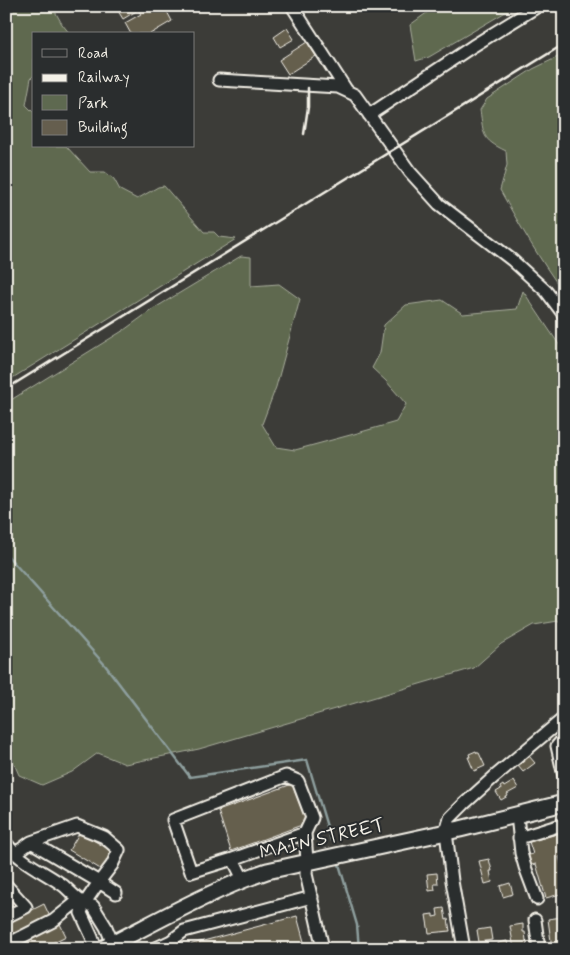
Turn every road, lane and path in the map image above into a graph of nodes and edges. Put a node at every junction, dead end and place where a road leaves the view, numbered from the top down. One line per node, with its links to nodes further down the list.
1 (292, 6): 4 (street)
2 (538, 6): 5 (street)
3 (219, 80): 4 (street)
4 (347, 91): 5 (street)
5 (369, 115): 6 (street)
6 (564, 315)
7 (564, 718): 13 (street)
8 (564, 738): 9 (street)
9 (564, 776)
10 (564, 803): 11 (main road, MAIN STREET)
11 (517, 815): 13 (main road, MAIN STREET); 15 (street)
12 (564, 824): 15 (street)
13 (446, 832): 19 (main road, MAIN STREET); 35 (street)
14 (305, 833): 18 (street); 18 (street); 19 (street)
15 (519, 838): 25 (street)
16 (31, 842): 17 (street); 21 (street); 21 (street)
17 (9, 848): 26 (street)
18 (233, 859): 20 (street)
19 (308, 862): 20 (main road, MAIN STREET); 24 (street)
20 (243, 879): 31 (main road, MAIN STREET)
21 (99, 882): 23 (street); 26 (street)
22 (6, 885): 27 (street)
23 (116, 893)
24 (312, 898): 30 (street); 34 (street)
25 (537, 899)
26 (82, 902): 29 (street); 31 (street); 32 (street)
27 (6, 917)
28 (535, 920): 36 (street)
29 (6, 945)
30 (172, 945): 33 (street)
31 (110, 947)
32 (96, 949)
33 (154, 949)
34 (321, 949)
35 (464, 949)
36 (539, 949)

